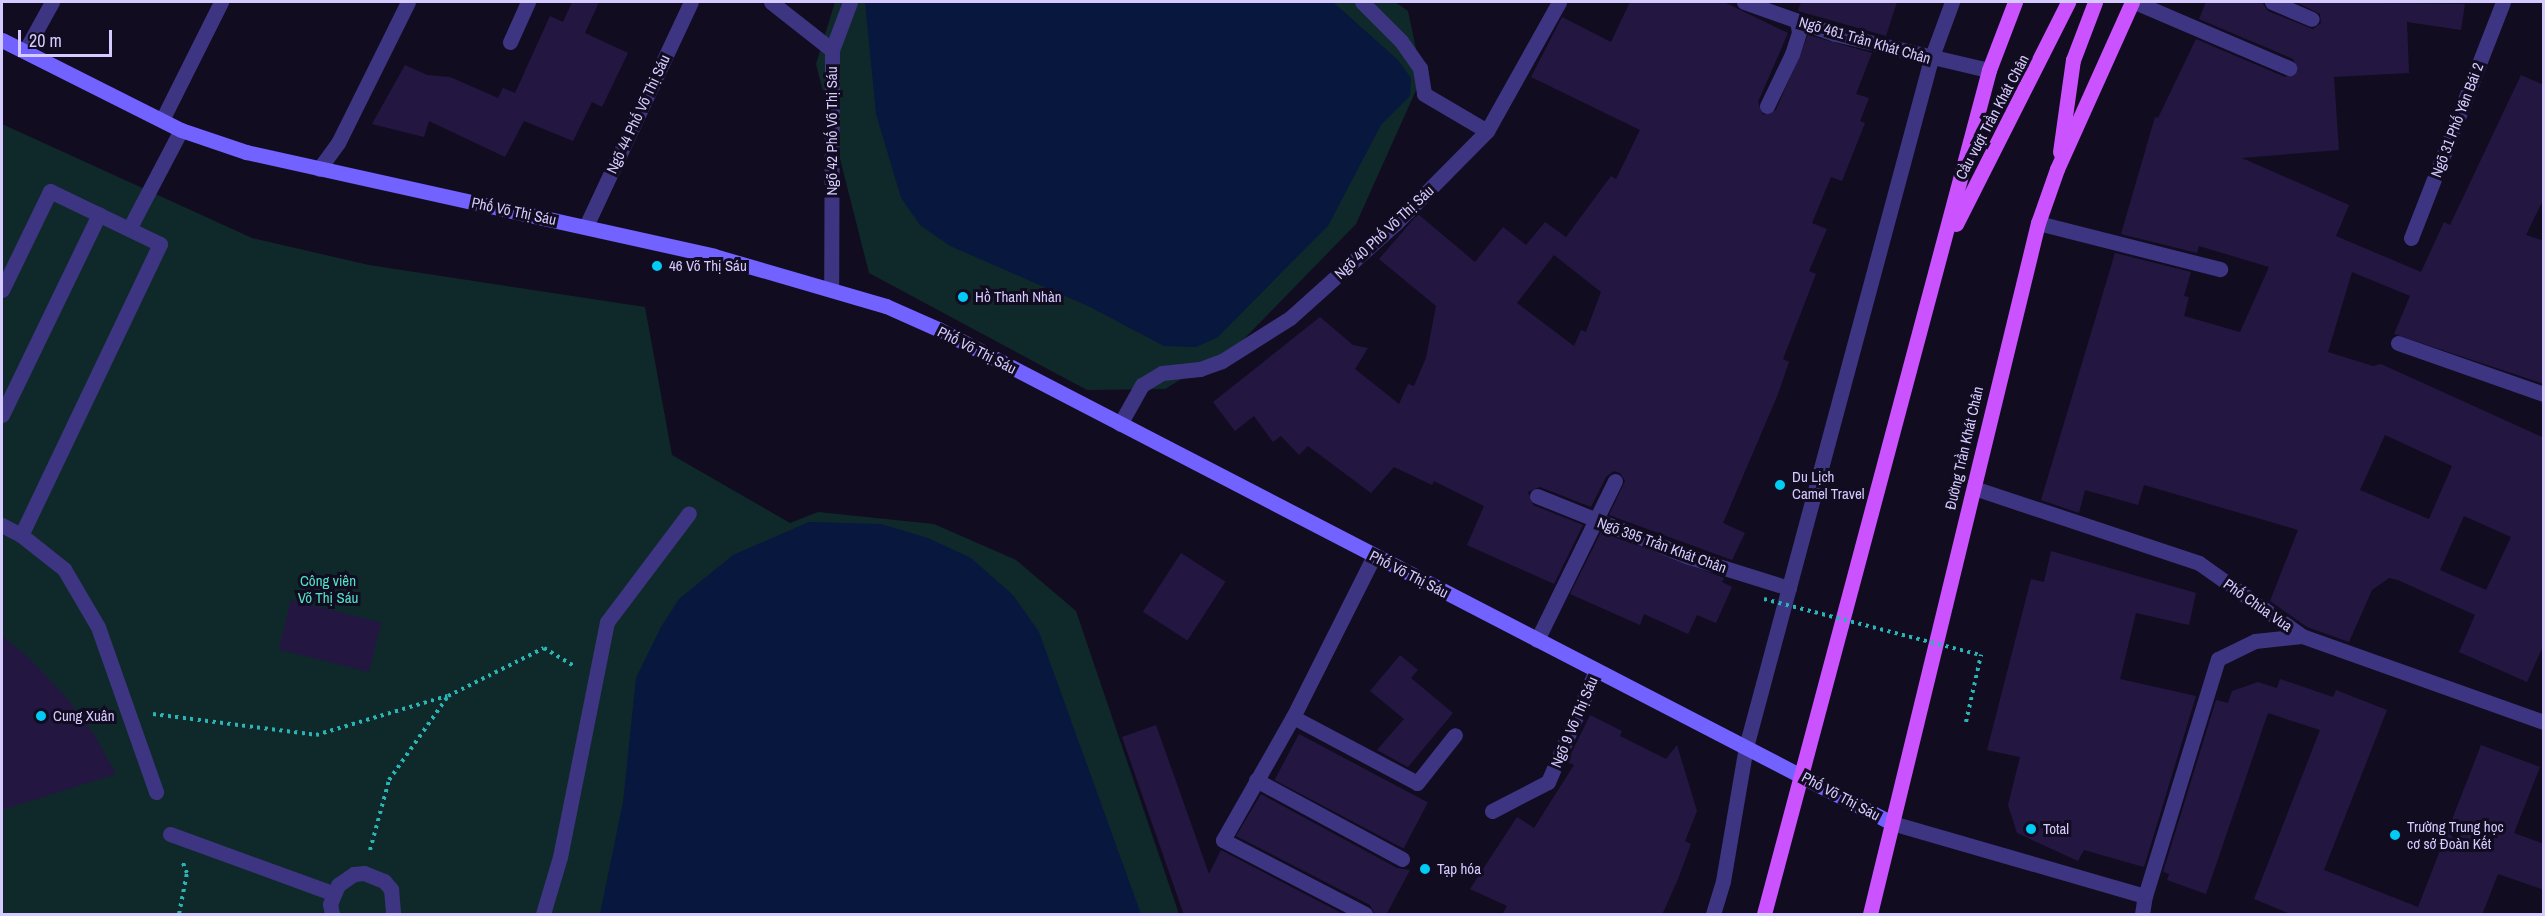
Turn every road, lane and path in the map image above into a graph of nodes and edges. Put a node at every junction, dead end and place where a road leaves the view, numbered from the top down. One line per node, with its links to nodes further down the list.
1 (52, 2): 23 (street)
2 (221, 2): 28 (street)
3 (408, 2): 31 (street)
4 (528, 2): 21 (street)
5 (691, 2): 35 (street, Ngõ 44 Phố Võ Thị Sáu)
6 (771, 2): 22 (street, Ngõ 42 Phố Võ Thị Sáu)
7 (850, 2): 22 (street)
8 (1362, 2): 30 (street)
9 (1559, 2): 30 (street, Ngõ 40 Phố Võ Thị Sáu)
10 (1744, 2): 19 (street, Ngõ 461 Trần Khát Chân)
11 (1952, 2): 24 (street)
12 (2015, 2): 26 (main road)
13 (2068, 2): 38 (main road, Cầu vượt Trần Khát Chân)
14 (2095, 2): 32 (main road)
15 (2133, 2): 25 (street); 32 (main road, Đường Trần Khát Chân)
16 (2272, 2): 18 (street)
17 (2503, 2): 37 (street, Ngõ 31 Phố Yên Bái 2)
18 (2312, 19)
19 (1797, 21): 24 (street, Ngõ 461 Trần Khát Chân); 27 (street)
20 (2, 40): 23 (street, Phố Võ Thị Sáu)
21 (510, 42)
22 (832, 50): 40 (street, Ngõ 42 Phố Võ Thị Sáu)
23 (25, 51): 28 (street, Phố Võ Thị Sáu)
24 (1931, 59): 26 (street, Ngõ 461 Trần Khát Chân); 54 (street)
25 (2289, 68)
26 (1989, 70): 38 (main road)
27 (1767, 106)
28 (162, 120): 29 (street, Phố Võ Thị Sáu)
29 (181, 130): 31 (street, Phố Võ Thị Sáu); 36 (street)
30 (1487, 131): 45 (street, Ngõ 40 Phố Võ Thị Sáu)
31 (320, 169): 35 (street, Phố Võ Thị Sáu)
32 (2057, 170): 34 (main road, Đường Trần Khát Chân)
33 (99, 214): 36 (street); 41 (street); 44 (street)
34 (2038, 223): 39 (street); 47 (main road, Đường Trần Khát Chân)
35 (586, 226): 40 (street, Phố Võ Thị Sáu)
36 (129, 230): 52 (street)
37 (2411, 238)
38 (1944, 248): 67 (main road)
39 (2220, 269)
40 (831, 289): 45 (street, Phố Võ Thị Sáu)
41 (2, 290)
42 (2398, 343): 43 (street)
43 (2544, 393)
44 (2, 415)
45 (1120, 424): 53 (street, Phố Võ Thị Sáu)
46 (1615, 481): 50 (street)
47 (1974, 488): 56 (street, Phố Chùa Vua); 71 (main road, Đường Trần Khát Chân)
48 (1537, 495): 50 (street, Ngõ 395 Trần Khát Chân)
49 (689, 513): 59 (street)
50 (1597, 522): 54 (street, Ngõ 395 Trần Khát Chân); 57 (street)
51 (2, 525): 52 (street)
52 (21, 535): 61 (street)
53 (1374, 556): 57 (street, Phố Võ Thị Sáu); 62 (street)
54 (1789, 588): 66 (street)
55 (1764, 599): 63 (path, bridge)
56 (2302, 636): 64 (street, Phố Chùa Vua); 76 (street)
57 (1537, 640): 58 (street, Phố Võ Thị Sáu)
58 (1596, 670): 66 (street, Phố Võ Thị Sáu); 70 (street, Ngõ 9 Võ Thị Sáu)
59 (595, 678): 60 (path); 79 (street)
60 (448, 696): 61 (path); 74 (path)
61 (127, 711): 69 (street)
62 (1293, 717): 65 (street); 68 (street)
63 (1966, 722)
64 (2544, 722)
65 (1455, 735)
66 (1746, 747): 67 (street, Phố Võ Thị Sáu); 81 (street)
67 (1801, 775): 71 (street, Phố Võ Thị Sáu); 82 (main road)
68 (1256, 780): 73 (street); 80 (street)
69 (156, 792)
70 (1492, 810)
71 (1892, 823): 76 (street); 83 (main road, Đường Trần Khát Chân)
72 (170, 834): 75 (street)
73 (1402, 859)
74 (364, 873): 75 (street); 78 (street)
75 (332, 893): 77 (street)
76 (2145, 896): 84 (street)
77 (332, 915)
78 (393, 915)
79 (543, 915)
80 (1365, 915)
81 (1713, 915)
82 (1764, 915)
83 (1870, 915)
84 (2142, 915)

